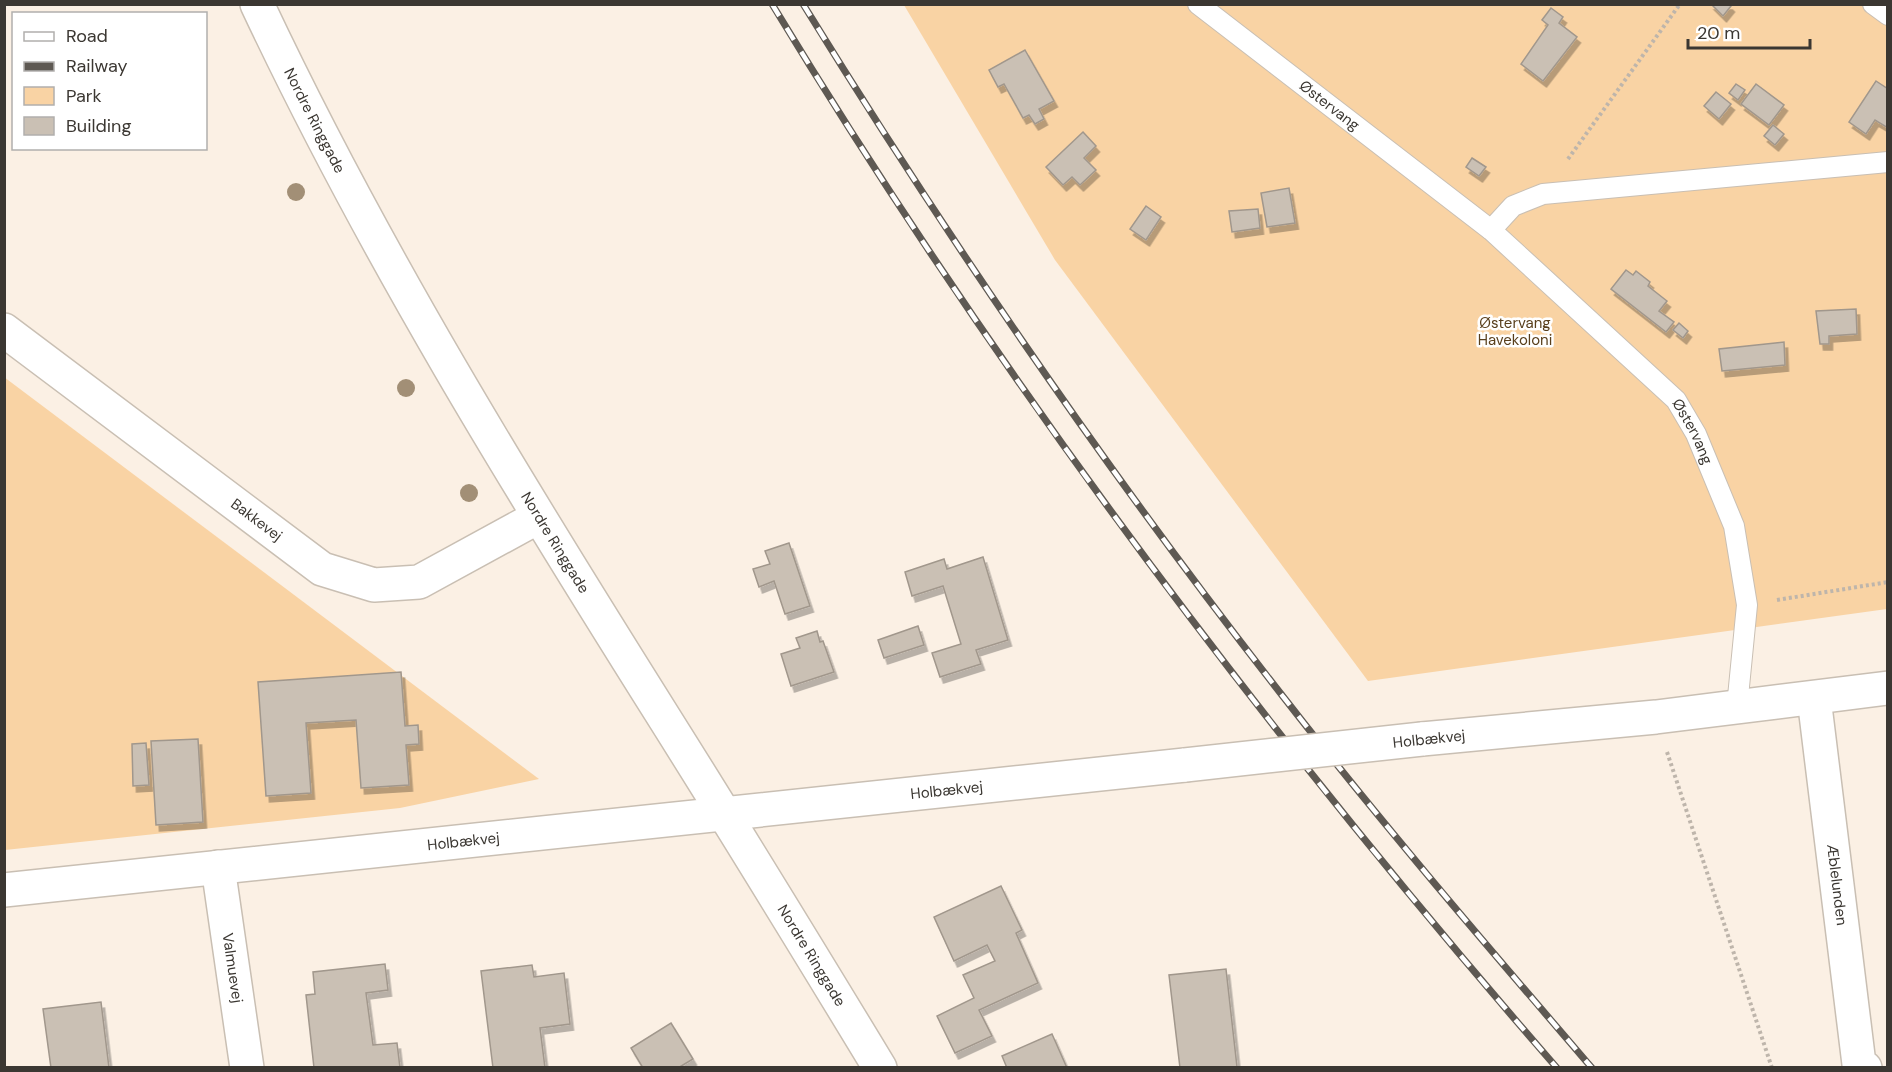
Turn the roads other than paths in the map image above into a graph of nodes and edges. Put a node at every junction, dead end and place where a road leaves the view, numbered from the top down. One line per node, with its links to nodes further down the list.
1 (257, 4): 8 (street, Nordre Ringgade)
2 (1198, 4): 6 (lane, Østervang)
3 (1873, 4): 4 (lane)
4 (1887, 15)
5 (1887, 162): 6 (lane)
6 (1491, 230): 11 (lane, Østervang)
7 (4, 330): 8 (street, Bakkevej)
8 (538, 517): 12 (street, Nordre Ringgade)
9 (1887, 688): 10 (street, Holbækvej)
10 (1814, 698): 11 (street, Holbækvej); 17 (street, Æblelunden)
11 (1737, 707): 12 (street, Holbækvej, bridge)
12 (725, 815): 13 (street, Holbækvej); 16 (street, Nordre Ringgade)
13 (219, 867): 14 (street, Holbækvej); 15 (street, Valmuevej)
14 (4, 890)
15 (247, 1068)
16 (880, 1068)
17 (1865, 1068)

